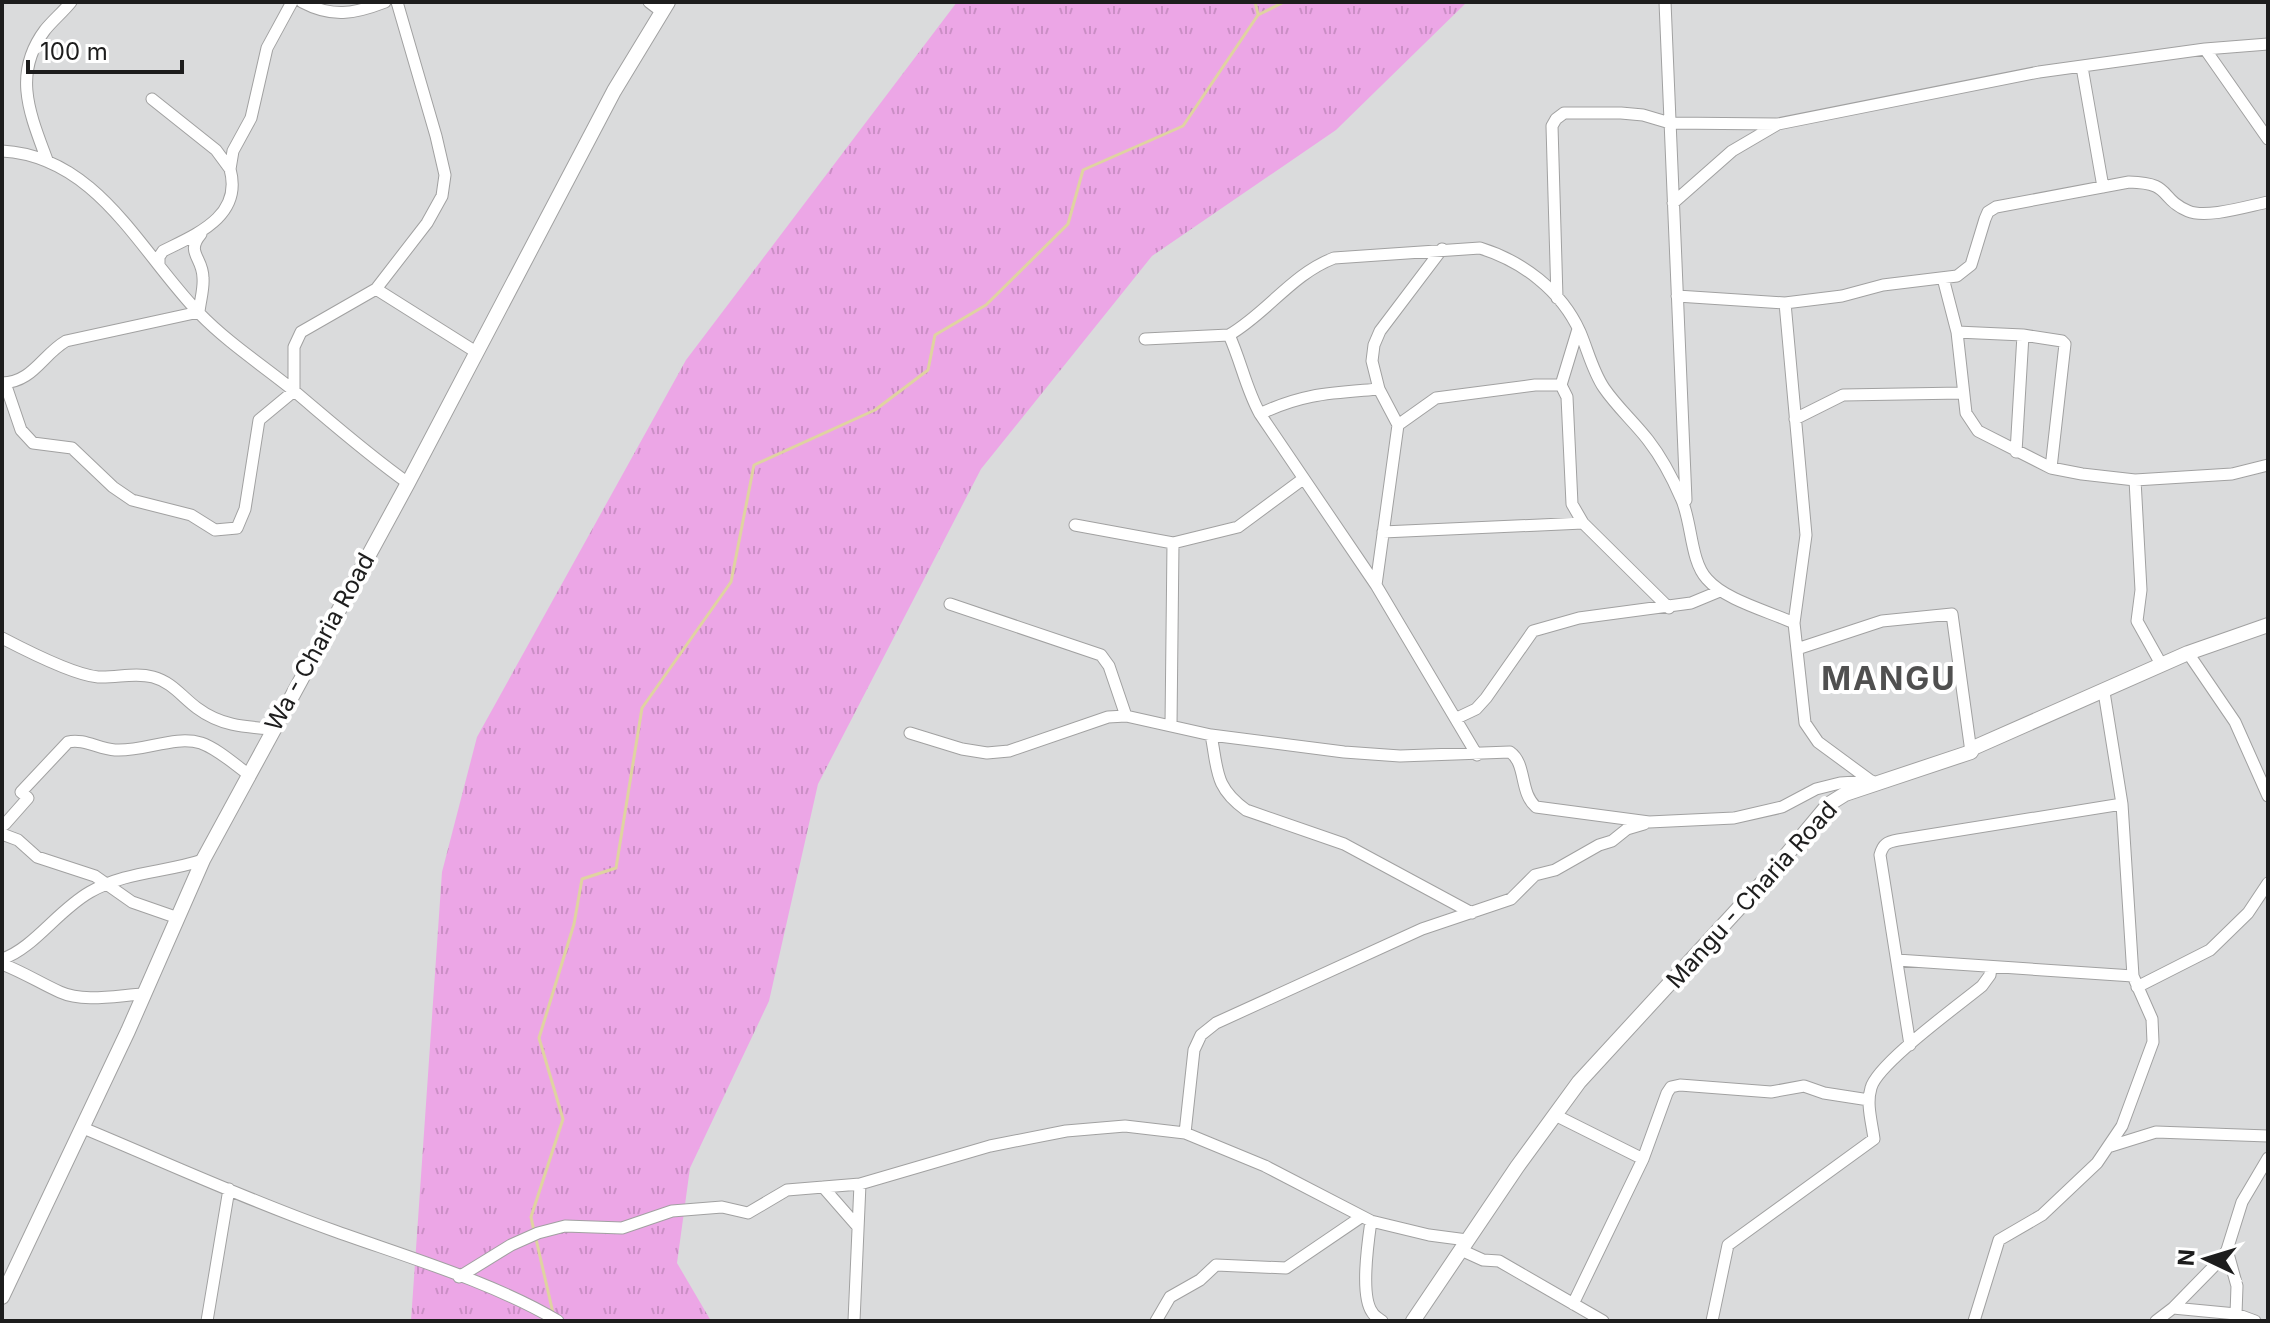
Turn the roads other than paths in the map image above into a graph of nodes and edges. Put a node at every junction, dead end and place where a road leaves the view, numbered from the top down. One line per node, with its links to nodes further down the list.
1 (71, 2): 17 (street)
2 (292, 2): 18 (street)
3 (302, 2): 4 (street)
4 (385, 2)
5 (397, 2): 26 (street)
6 (649, 2): 8 (street)
7 (1665, 2): 13 (street)
8 (665, 7): 36 (street, Wa - Charia Road)
9 (2268, 44): 10 (street)
10 (2205, 49): 11 (street); 15 (street)
11 (2082, 67): 14 (street); 19 (street)
12 (152, 99): 18 (street)
13 (1670, 123): 14 (street); 21 (street); 28 (street)
14 (1778, 124): 21 (street)
15 (2268, 139)
16 (2, 151): 17 (street)
17 (47, 160): 24 (street)
18 (230, 169): 22 (street)
19 (2103, 187): 20 (street); 25 (street)
20 (2268, 202)
21 (1673, 203): 27 (street)
22 (201, 234): 24 (street); 30 (street)
23 (1442, 249): 28 (street); 33 (street); 39 (street)
24 (159, 265): 30 (street)
25 (1943, 278): 29 (street); 32 (street)
26 (376, 289): 36 (street); 40 (street)
27 (1677, 296): 29 (street); 51 (street)
28 (1557, 298): 31 (street)
29 (1785, 303): 43 (street)
30 (199, 312): 37 (street); 40 (street)
31 (1578, 328): 38 (street); 51 (street)
32 (1957, 332): 34 (street); 41 (street)
33 (1229, 335): 35 (street); 42 (street)
34 (2023, 335): 45 (street); 47 (street)
35 (1145, 339)
36 (476, 352): 50 (street, Wa - Charia Road)
37 (4, 383): 40 (street)
38 (1561, 385): 44 (street); 52 (street)
39 (1379, 389): 42 (street); 44 (street)
40 (294, 391): 50 (street)
41 (1962, 393): 43 (street); 45 (street)
42 (1260, 414): 48 (street)
43 (1795, 419): 60 (street)
44 (1398, 425): 54 (street)
45 (2016, 452): 47 (street)
46 (2268, 465): 49 (street)
47 (2051, 468): 49 (street)
48 (1303, 479): 55 (street); 56 (street)
49 (2135, 480): 65 (street)
50 (408, 483): 70 (street, Wa - Charia Road)
51 (1686, 508): 57 (street)
52 (1583, 523): 54 (street); 59 (street)
53 (1075, 525): 55 (street)
54 (1383, 532): 56 (street)
55 (1173, 543): 69 (street)
56 (1376, 585): 68 (street)
57 (1720, 591): 59 (street); 60 (street)
58 (950, 604): 67 (street)
59 (1669, 608): 68 (street)
60 (1794, 623): 63 (street)
61 (2268, 625): 64 (street, Mangu - Charia Road)
62 (2, 638): 70 (street)
63 (1797, 649): 73 (street); 77 (street)
64 (2188, 653): 65 (street, Mangu - Charia Road); 78 (street)
65 (2161, 664): 66 (street, Mangu - Charia Road)
66 (2104, 692): 73 (street, Mangu - Charia Road); 79 (street)
67 (1126, 716): 69 (street); 71 (street)
68 (1457, 718): 74 (street)
69 (1171, 725): 72 (street)
70 (273, 729): 75 (street, Wa - Charia Road)
71 (910, 733)
72 (1211, 735): 74 (street); 86 (street)
73 (1971, 752): 76 (street, Mangu - Charia Road)
74 (1477, 755): 81 (street)
75 (248, 774): 80 (street); 83 (street, Wa - Charia Road)
76 (1888, 779): 77 (street); 95 (street, Mangu - Charia Road)
77 (1871, 781): 81 (street)
78 (2268, 796)
79 (2122, 804): 88 (street); 91 (street)
80 (2, 822)
81 (1649, 822): 86 (street)
82 (2, 834): 85 (street)
83 (203, 860): 85 (street); 87 (street, Wa - Charia Road)
84 (2268, 883): 91 (street)
85 (106, 884): 87 (street); 89 (street)
86 (1472, 913): 97 (street)
87 (178, 918): 92 (street, Wa - Charia Road)
88 (1897, 960): 90 (street); 93 (street)
89 (2, 962): 92 (street)
90 (1991, 968): 91 (street); 93 (street)
91 (2135, 981): 99 (street)
92 (144, 994): 96 (street, Wa - Charia Road)
93 (1910, 1045): 94 (street)
94 (1869, 1100): 101 (street); 121 (street)
95 (1555, 1115): 101 (street); 107 (street, Mangu - Charia Road)
96 (83, 1128): 104 (street); 110 (street, Wa - Charia Road)
97 (1185, 1133): 102 (street); 105 (street)
98 (2268, 1136): 99 (street)
99 (2111, 1146): 122 (street)
100 (2268, 1158): 108 (street)
101 (1643, 1159): 111 (street)
102 (860, 1184): 103 (street); 106 (street)
103 (823, 1187): 106 (street); 109 (street)
104 (229, 1189): 109 (street); 114 (street)
105 (1366, 1219): 107 (street); 117 (street); 118 (street)
106 (858, 1227): 116 (street)
107 (1464, 1245): 111 (street); 119 (street, Mangu - Charia Road)
108 (2227, 1250): 112 (street); 113 (street)
109 (459, 1277): 115 (street)
110 (2, 1297)
111 (1573, 1304): 120 (street)
112 (2173, 1308): 113 (street); 123 (street)
113 (2236, 1314): 124 (street)
114 (207, 1321)
115 (558, 1321)
116 (854, 1321)
117 (1156, 1321)
118 (1382, 1321)
119 (1413, 1321)
120 (1603, 1321)
121 (1712, 1321)
122 (1974, 1321)
123 (2156, 1321)
124 (2255, 1321)

